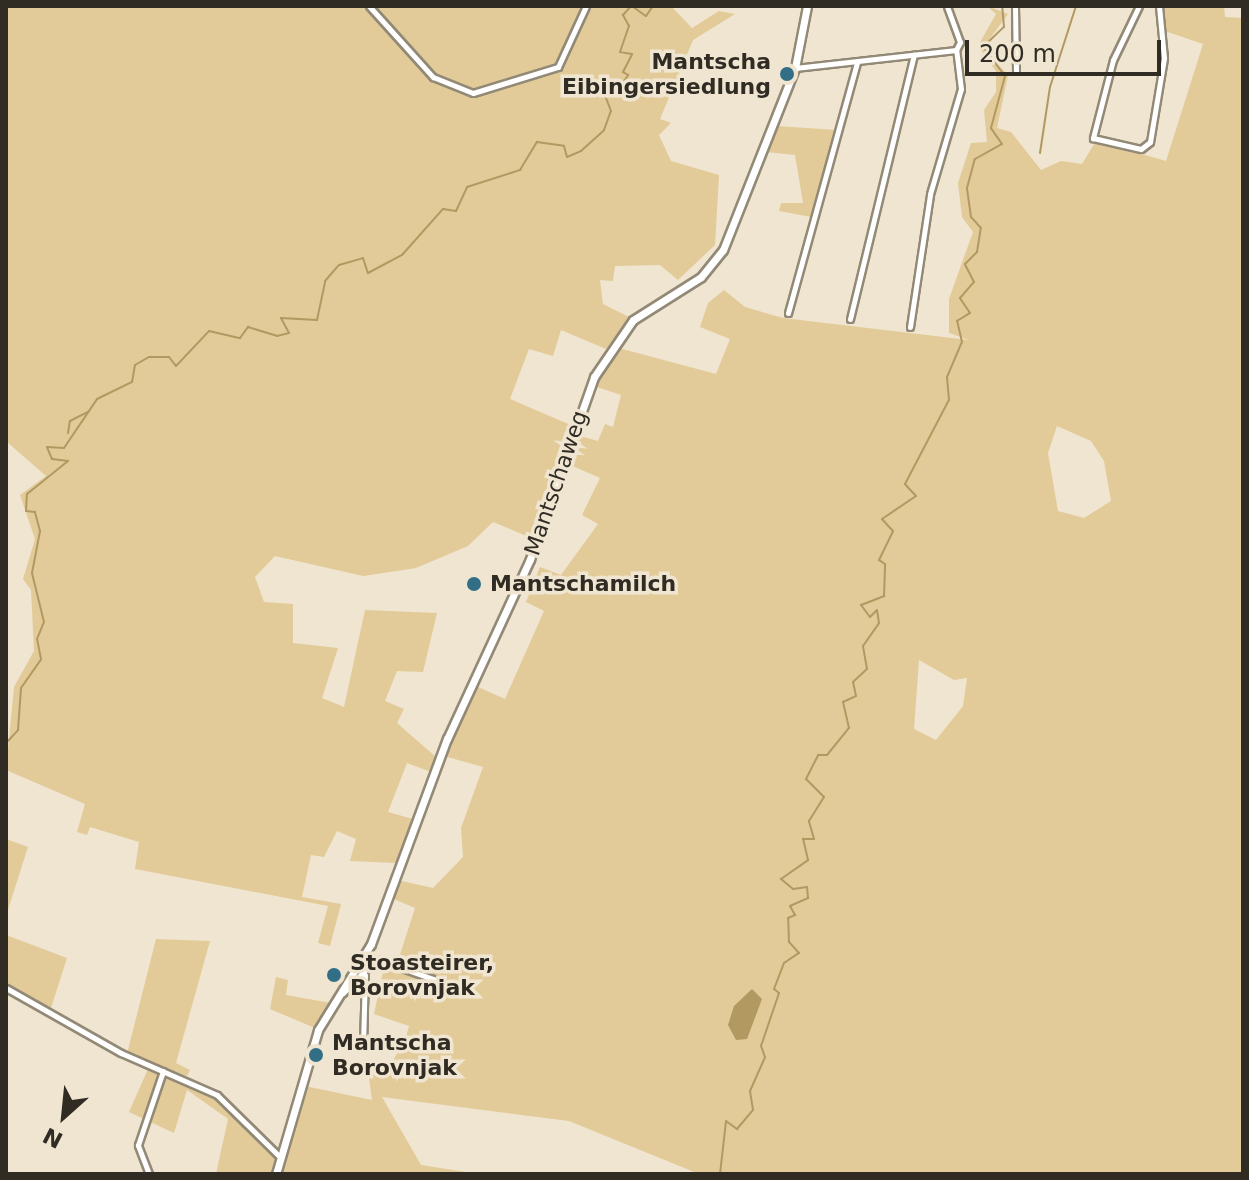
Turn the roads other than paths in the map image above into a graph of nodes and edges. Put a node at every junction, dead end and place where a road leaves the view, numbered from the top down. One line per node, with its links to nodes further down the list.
1 (369, 6): 2 (street)
2 (586, 6)
3 (807, 6): 11 (street, Mantschaweg)
4 (947, 6): 8 (street)
5 (1015, 6): 12 (street)
6 (1139, 6): 7 (street)
7 (1159, 6)
8 (956, 50): 9 (street); 15 (street)
9 (914, 55): 10 (street); 14 (street)
10 (857, 62): 11 (street); 13 (street)
11 (795, 68): 16 (street, Mantschaweg)
12 (1016, 71)
13 (788, 313)
14 (850, 319)
15 (910, 327)
16 (371, 944): 17 (street); 21 (street, Mantschaweg)
17 (371, 964): 18 (street); 19 (street)
18 (365, 974): 21 (street); 22 (street)
19 (436, 980)
20 (6, 988): 23 (street)
21 (340, 996): 24 (street, Mantschaweg)
22 (363, 1045)
23 (163, 1071): 24 (street); 25 (street)
24 (280, 1157): 26 (street, Mantschaweg)
25 (149, 1174)
26 (276, 1174)

